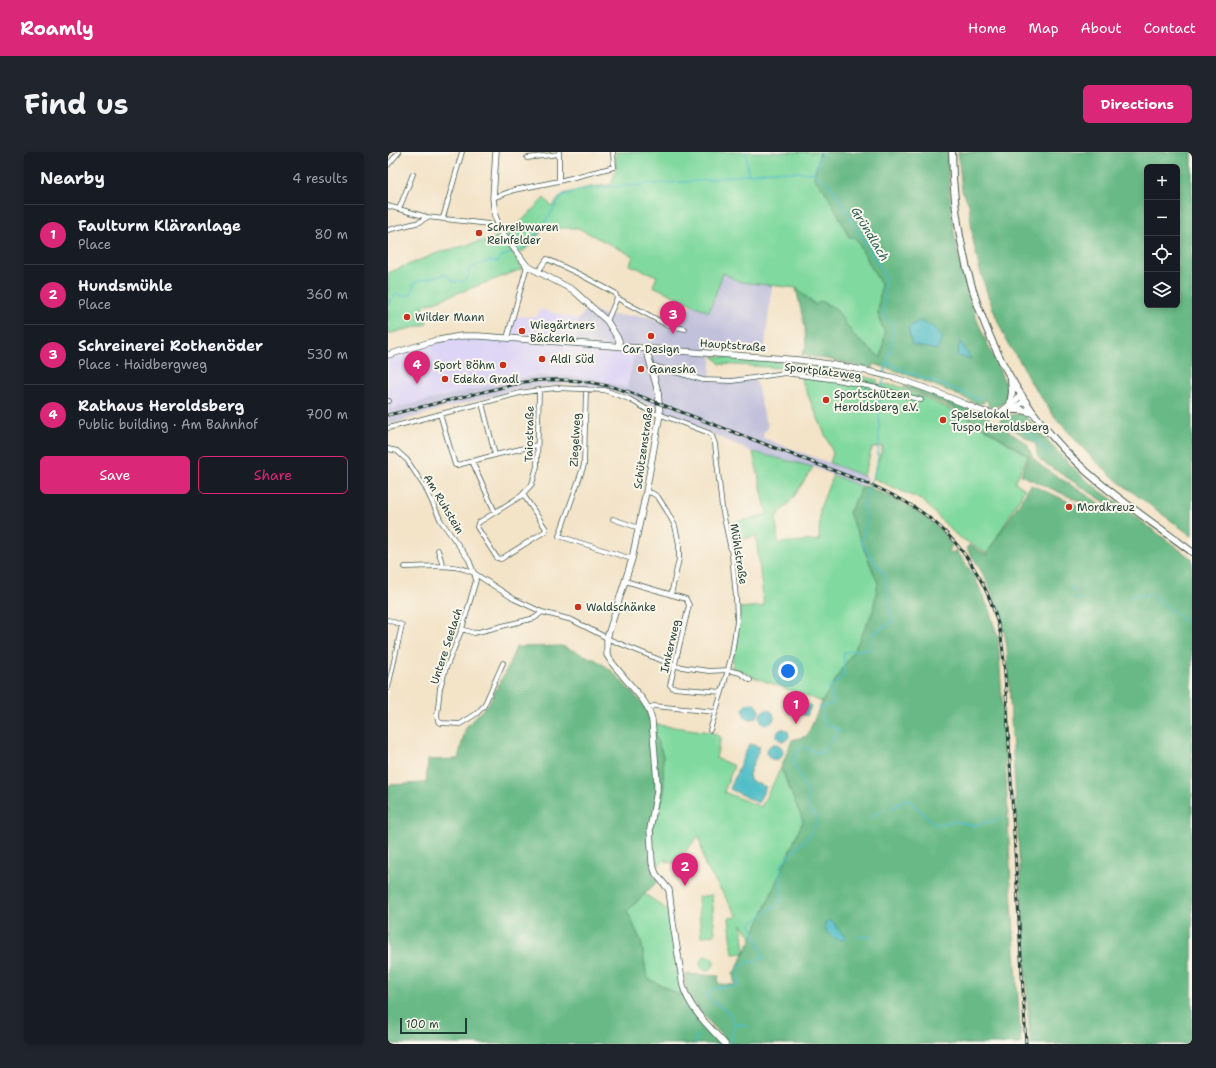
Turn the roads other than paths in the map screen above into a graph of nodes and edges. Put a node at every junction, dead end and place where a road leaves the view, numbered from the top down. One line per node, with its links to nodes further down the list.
1 (399, 152): 8 (street)
2 (462, 152): 16 (street)
3 (496, 152): 11 (street)
4 (613, 152): 10 (street)
5 (952, 152): 30 (main road)
6 (559, 153): 7 (street); 10 (street)
7 (527, 158)
8 (388, 165)
9 (413, 174): 13 (street)
10 (558, 181): 11 (street)
11 (493, 198): 14 (street)
12 (388, 206): 13 (street)
13 (399, 209): 15 (street)
14 (495, 216): 17 (street); 19 (street)
15 (427, 217): 16 (street); 18 (street)
16 (443, 218): 17 (street)
17 (489, 224): 19 (street)
18 (388, 230)
19 (501, 231): 20 (street)
20 (528, 266): 21 (street); 25 (street)
21 (538, 272): 22 (street); 23 (street)
22 (617, 298): 23 (street); 24 (street)
23 (607, 321): 26 (street)
24 (685, 330)
25 (507, 338): 26 (street, Hauptstraße); 28 (street, Hauptstraße)
26 (619, 346): 27 (street, Hauptstraße)
27 (648, 348): 29 (street, Schützenstraße); 36 (street, Hauptstraße)
28 (388, 355)
29 (650, 365): 34 (street, Sportplatzweg); 39 (street, Schützenstraße)
30 (1010, 376): 33 (main road); 36 (main road)
31 (586, 389): 32 (street, Mühlstraße); 39 (street, Mühlstraße); 52 (street, Ziegelweg)
32 (539, 390): 35 (street, Mühlstraße); 41 (street, Taiostraße)
33 (1024, 398): 36 (street, Hauptstraße); 37 (main road)
34 (921, 400)
35 (482, 403): 38 (street, Mühlstraße); 43 (street)
36 (1011, 407): 37 (main road)
37 (1033, 413): 51 (main road)
38 (440, 414): 40 (street, Mühlstraße); 44 (street)
39 (660, 414): 45 (street, Schützenstraße); 64 (street, Mühlstraße)
40 (388, 428)
41 (538, 444): 43 (street); 46 (street, Taiostraße)
42 (388, 449): 55 (street, Am Ruhstein)
43 (495, 455): 44 (street)
44 (472, 461): 47 (street)
45 (646, 492): 49 (street, Schützenstraße); 57 (street)
46 (523, 494): 47 (street, Taiostraße); 47 (street, Taiostraße)
47 (494, 512)
48 (613, 520): 49 (street)
49 (639, 528): 52 (street, Schützenstraße)
50 (438, 550): 53 (street)
51 (1192, 552)
52 (632, 559): 56 (street, Schützenstraße)
53 (443, 566): 54 (street); 55 (street)
54 (405, 567)
55 (474, 573): 58 (street); 60 (street, Untere Seelach)
56 (625, 581): 57 (street, Imkerweg); 61 (street, Schützenstraße)
57 (670, 595): 63 (street, Imkerweg)
58 (542, 612): 60 (street); 61 (street)
59 (388, 620): 66 (street)
60 (462, 630): 62 (street, Untere Seelach)
61 (607, 638): 63 (street); 68 (street, Schützenstraße)
62 (503, 663)
63 (675, 666): 64 (street); 67 (street, Imkerweg)
64 (728, 670): 65 (street); 67 (street, Mühlstraße)
65 (750, 680)
66 (388, 688)
67 (722, 692): 69 (street, Mühlstraße)
68 (648, 708): 69 (street); 71 (street, Schützenstraße)
69 (716, 712): 70 (street, Mühlstraße)
70 (710, 730)
71 (725, 1043)

